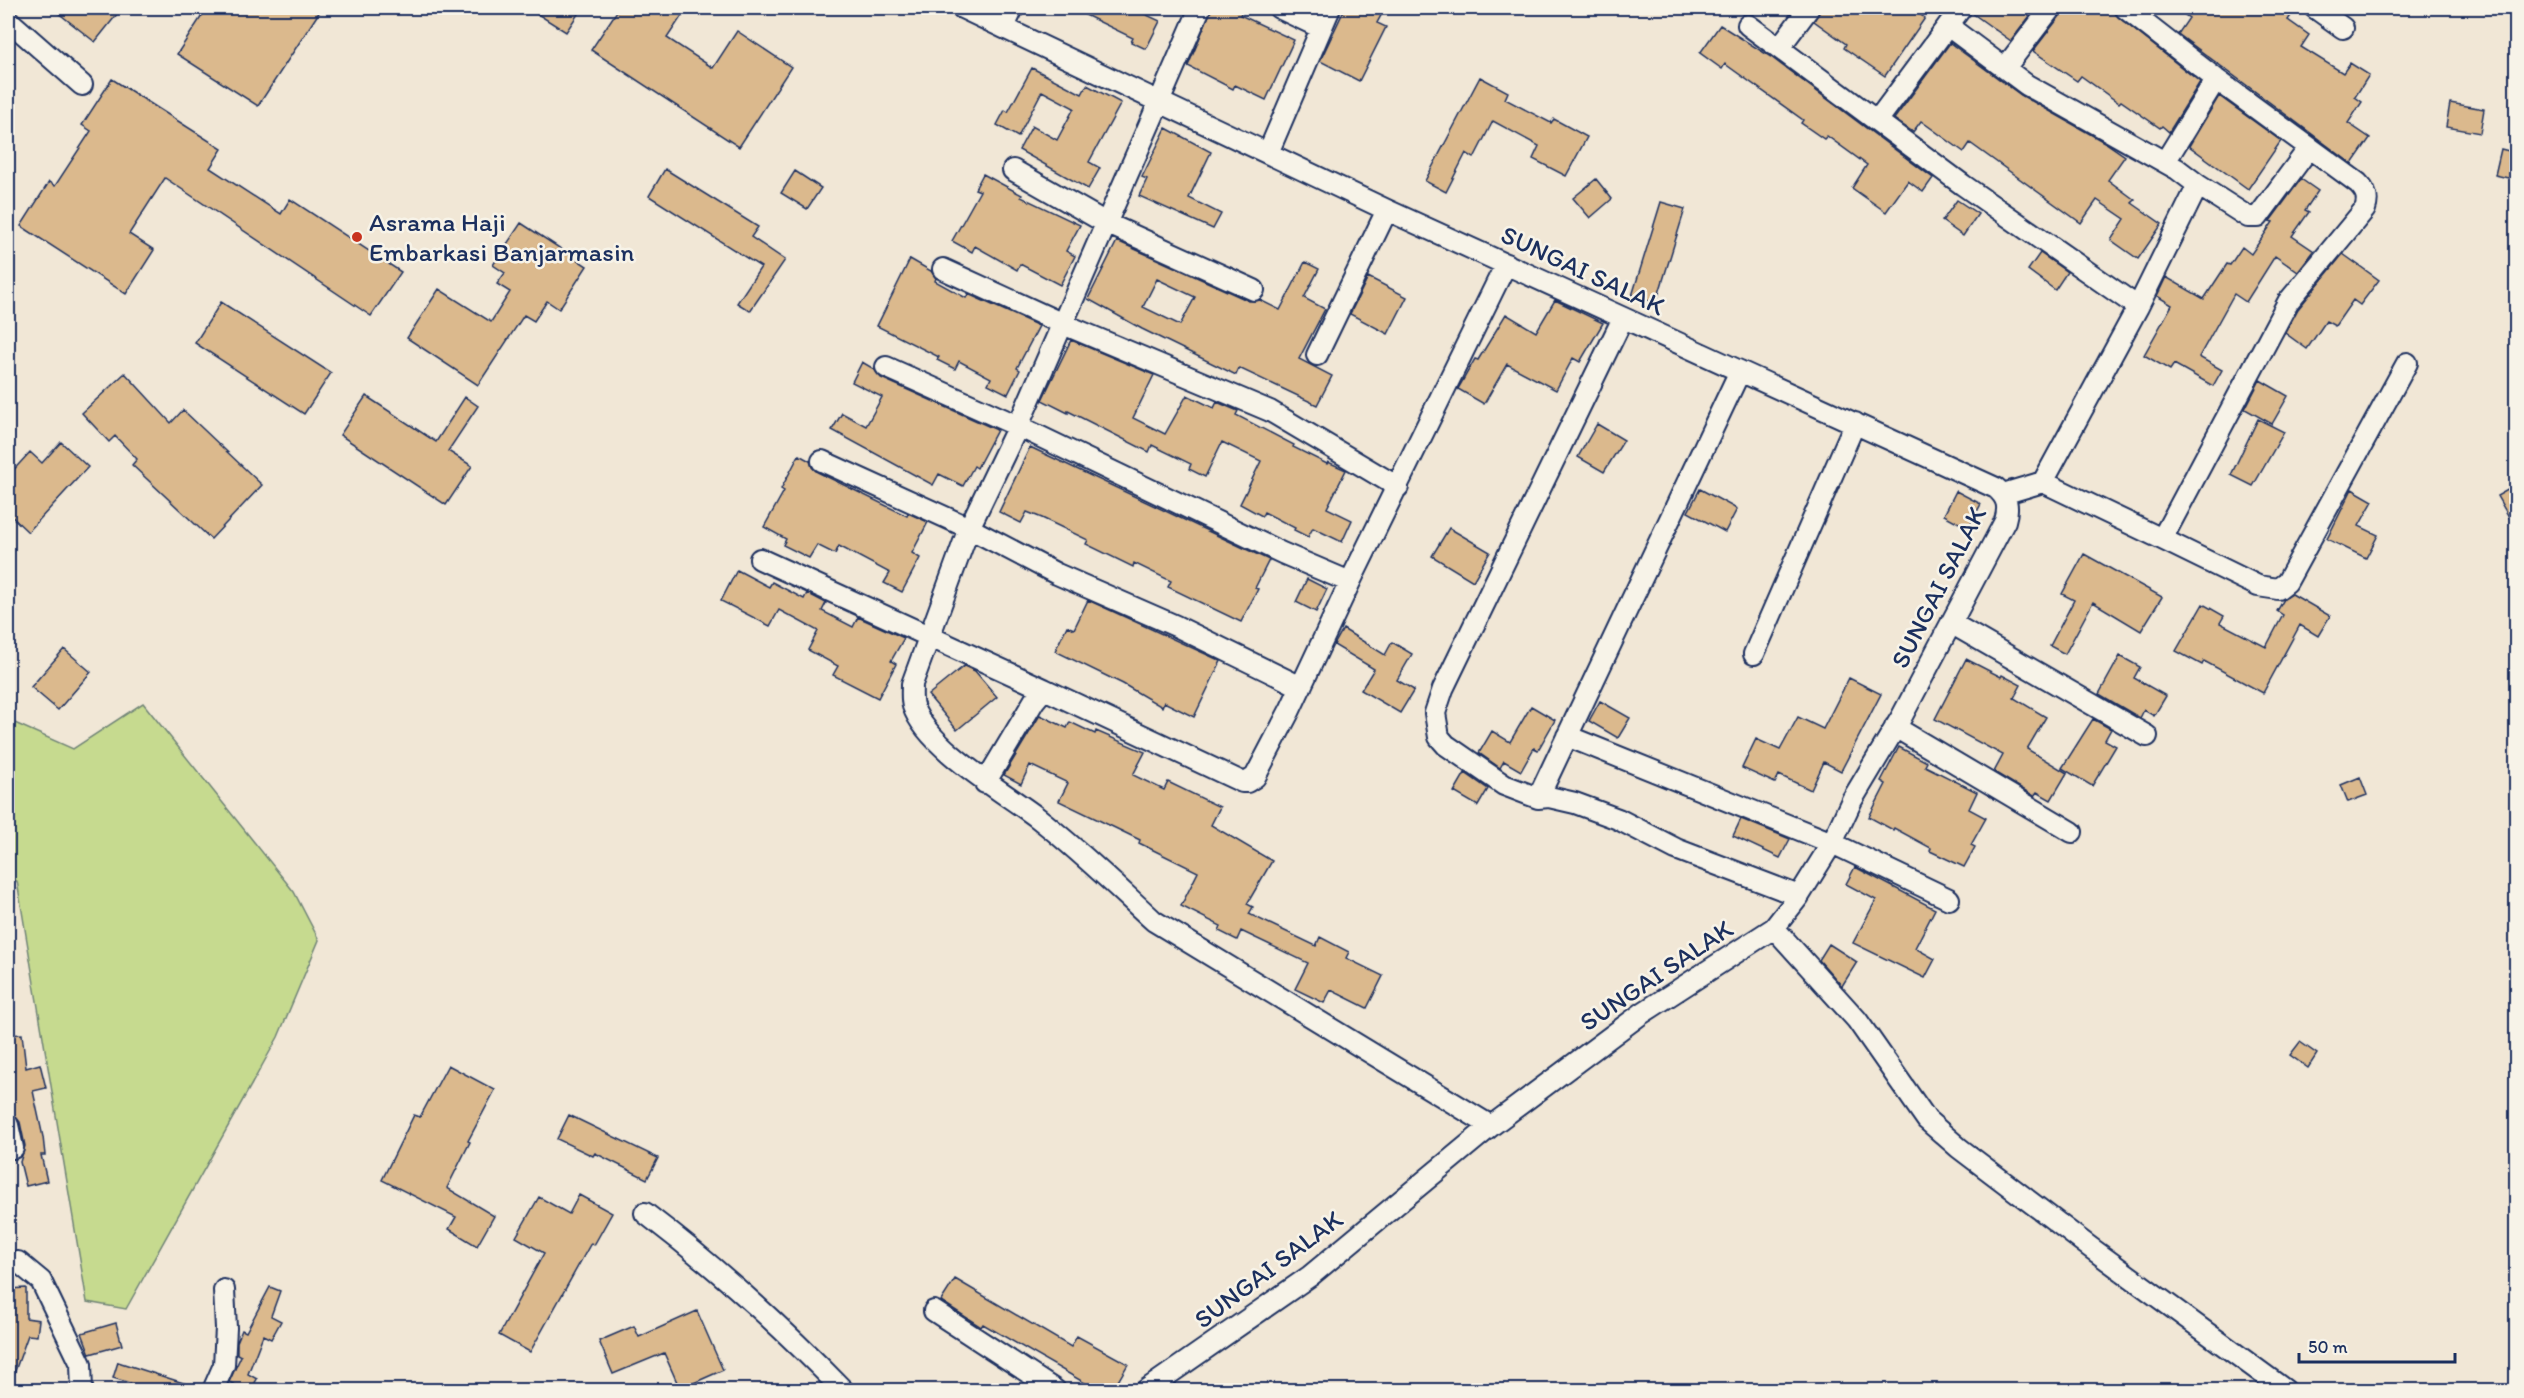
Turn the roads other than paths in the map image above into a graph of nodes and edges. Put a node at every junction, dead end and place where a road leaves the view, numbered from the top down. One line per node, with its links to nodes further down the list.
1 (962, 8): 14 (street, SUNGAI SALAK)
2 (1013, 8): 14 (street)
3 (1200, 8): 21 (street)
4 (1279, 8): 15 (street)
5 (1330, 8): 15 (street)
6 (1809, 8): 17 (street)
7 (1961, 8): 13 (street)
8 (2051, 8): 18 (street)
9 (2125, 8): 19 (street)
10 (2314, 8): 16 (street)
11 (8, 20): 20 (street)
12 (1748, 25): 17 (street)
13 (1948, 26): 18 (street); 22 (street)
14 (1004, 27): 21 (street, SUNGAI SALAK)
15 (1321, 28): 24 (street)
16 (2343, 28)
17 (1779, 48): 22 (street)
18 (2005, 68): 25 (street)
19 (2216, 79): 23 (street); 25 (street)
20 (82, 84)
21 (1160, 102): 24 (street, SUNGAI SALAK); 29 (street)
22 (1877, 121): 33 (street)
23 (2309, 148): 27 (street); 47 (street)
24 (1268, 153): 28 (street, SUNGAI SALAK)
25 (2164, 162): 27 (street)
26 (1013, 170): 29 (street)
27 (2198, 185): 33 (street)
28 (1387, 210): 30 (street, SUNGAI SALAK); 36 (street)
29 (1106, 223): 32 (street); 35 (street)
30 (1506, 264): 34 (street, SUNGAI SALAK); 44 (street)
31 (943, 269): 35 (street)
32 (1254, 290)
33 (2138, 307): 43 (street)
34 (1623, 318): 39 (street, SUNGAI SALAK); 59 (street)
35 (1063, 324): 41 (street); 44 (street)
36 (1317, 355)
37 (2408, 363): 47 (street)
38 (886, 367): 41 (street)
39 (1740, 371): 40 (street, SUNGAI SALAK); 56 (street)
40 (1855, 423): 45 (street, SUNGAI SALAK); 52 (street)
41 (1018, 426): 46 (street); 49 (street)
42 (822, 461): 46 (street)
43 (2043, 482): 45 (street); 47 (street)
44 (1398, 486): 49 (street)
45 (2003, 494): 50 (street, SUNGAI SALAK)
46 (969, 528): 51 (street); 53 (street)
47 (2162, 539)
48 (760, 559): 51 (street)
49 (1350, 582): 53 (street)
50 (1951, 623): 55 (street, SUNGAI SALAK); 57 (street)
51 (931, 636): 54 (street); 58 (street)
52 (1754, 654)
53 (1300, 687): 54 (street)
54 (1044, 689): 58 (street)
55 (1895, 728): 60 (street); 61 (street, SUNGAI SALAK)
56 (1567, 736): 59 (street); 61 (street)
57 (2147, 736)
58 (985, 783): 66 (street)
59 (1538, 798): 62 (street)
60 (2072, 832)
61 (1832, 843): 62 (street, SUNGAI SALAK); 63 (street)
62 (1799, 896): 64 (street, SUNGAI SALAK)
63 (1949, 899)
64 (1774, 928): 66 (street, SUNGAI SALAK); 77 (street)
65 (8, 1125): 67 (street)
66 (1491, 1126): 72 (street, SUNGAI SALAK)
67 (13, 1148)
68 (645, 1213): 75 (street)
69 (8, 1263): 73 (street)
70 (224, 1290): 74 (street)
71 (934, 1311): 76 (street)
72 (1155, 1388)
73 (82, 1390)
74 (213, 1390)
75 (843, 1390)
76 (1055, 1390)
77 (2285, 1390)

